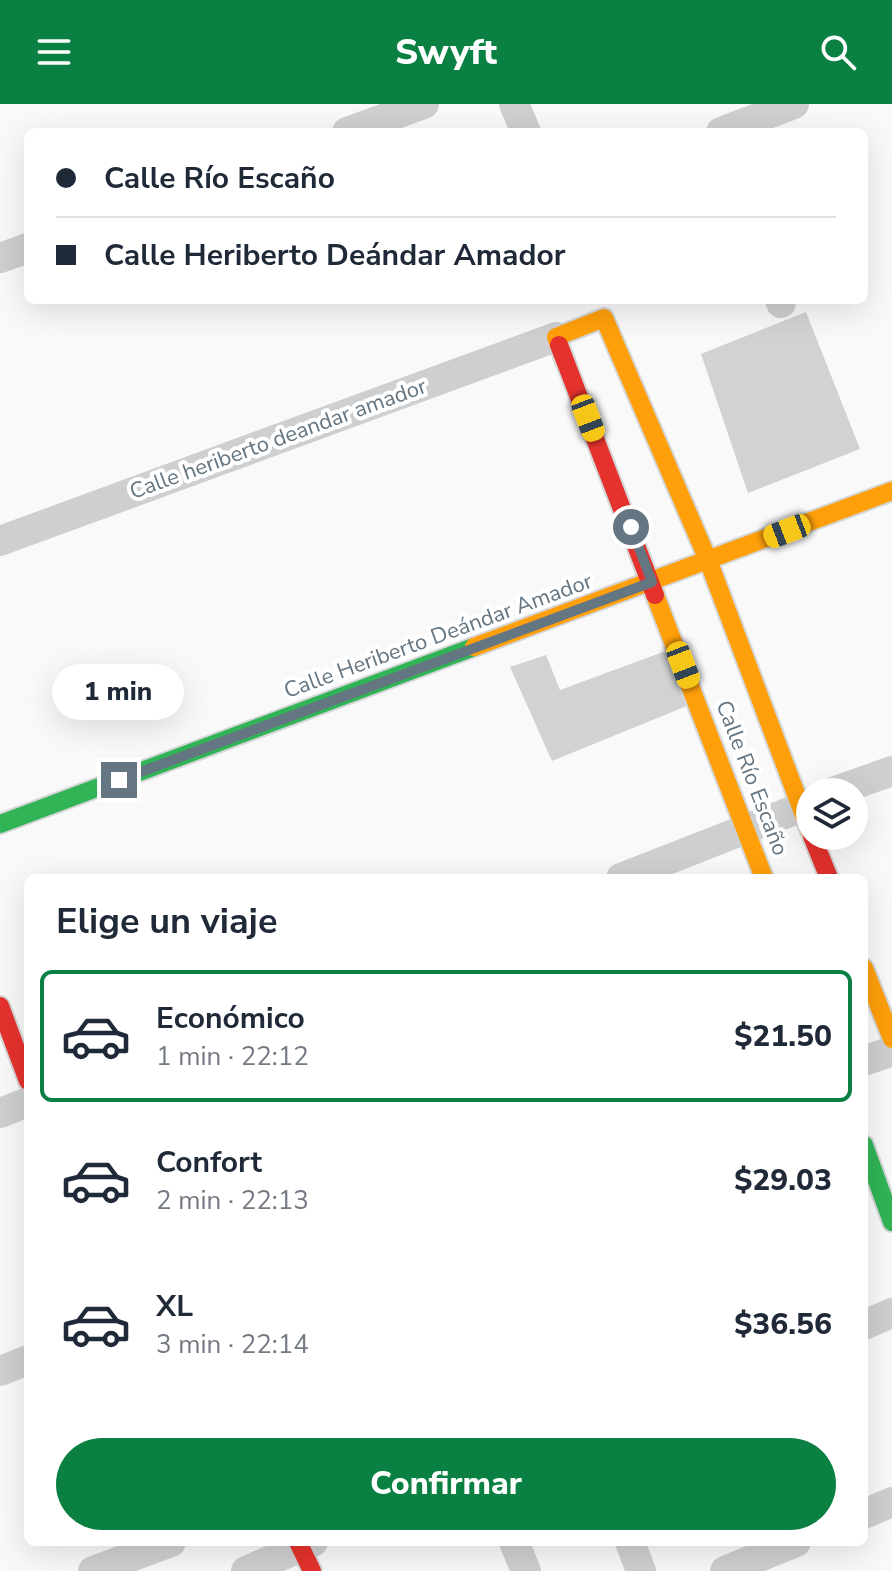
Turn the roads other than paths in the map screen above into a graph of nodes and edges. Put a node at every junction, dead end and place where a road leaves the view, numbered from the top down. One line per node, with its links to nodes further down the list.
1 (424, 104): 4 (street)
2 (514, 104): 5 (street)
3 (794, 104): 6 (street)
4 (358, 128)
5 (524, 128)
6 (731, 128)
7 (24, 249): 8 (street)
8 (0, 258)
9 (601, 309): 10 (street); 13 (street, Calle Río Escaño)
10 (556, 337): 12 (street, Calle heriberto deandar amador); 14 (street, Calle Río Escaño)
11 (892, 491): 13 (street, Calle Heriberto Deándar Amador)
12 (0, 541)
13 (708, 560): 14 (street, Calle Heriberto Deándar Amador); 17 (street, Calle Río Escaño)
14 (652, 582): 19 (street, Calle Heriberto Deándar Amador); 20 (street, Calle Río Escaño)
15 (892, 771): 16 (street)
16 (868, 780)
17 (796, 789)
18 (796, 822): 20 (street)
19 (0, 824)
20 (746, 831): 22 (street); 23 (street, Calle Río Escaño)
21 (819, 850): 24 (street, Calle Río Escaño)
22 (632, 874)
23 (762, 874)
24 (828, 874)
25 (868, 978): 27 (street)
26 (0, 1006): 30 (street)
27 (892, 1039)
28 (892, 1051): 29 (street)
29 (868, 1060)
30 (24, 1070)
31 (24, 1104): 32 (street)
32 (0, 1113)
33 (868, 1156): 34 (street)
34 (892, 1222)
35 (892, 1313): 36 (street)
36 (868, 1323)
37 (24, 1362): 38 (street)
38 (0, 1371)
39 (892, 1502): 40 (street)
40 (868, 1512)
41 (160, 1546): 46 (street)
42 (516, 1546): 48 (street)
43 (632, 1546): 49 (street)
44 (786, 1546): 50 (street)
45 (306, 1550): 47 (street)
46 (93, 1571)
47 (246, 1571)
48 (526, 1571)
49 (641, 1571)
50 (725, 1571)

